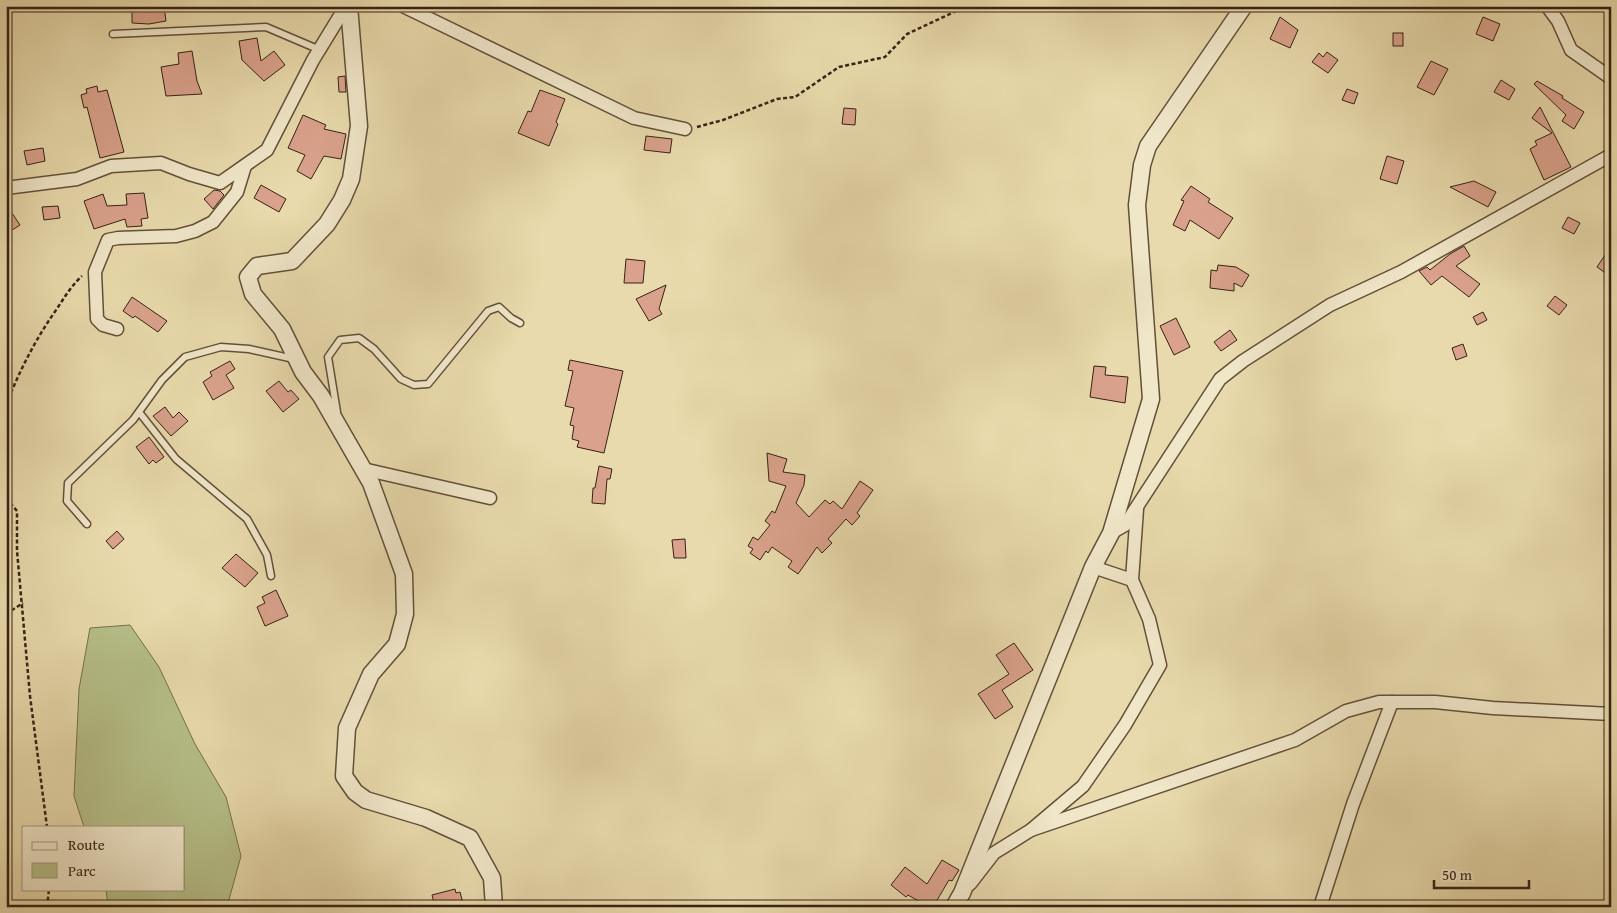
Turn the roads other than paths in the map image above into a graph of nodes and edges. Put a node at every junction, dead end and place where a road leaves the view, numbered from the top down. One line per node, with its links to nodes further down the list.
1 (348, 6): 6 (street); 14 (street)
2 (403, 6): 8 (street)
3 (1244, 6): 21 (street)
4 (1547, 6): 7 (street)
5 (113, 34): 6 (lane)
6 (320, 50): 10 (street)
7 (1611, 78)
8 (685, 129)
9 (1611, 155): 19 (street)
10 (245, 166): 11 (street); 13 (street)
11 (6, 188)
12 (520, 324): 16 (lane)
13 (117, 329)
14 (297, 360): 15 (lane); 16 (street)
15 (139, 412): 20 (lane); 23 (lane)
16 (342, 433): 17 (street)
17 (363, 469): 18 (street); 29 (street)
18 (490, 498)
19 (1137, 506): 21 (street); 24 (street)
20 (86, 524)
21 (1111, 533): 22 (street)
22 (1093, 567): 24 (street); 28 (street)
23 (271, 576)
24 (1132, 580): 27 (street)
25 (1392, 702): 26 (street); 27 (street); 30 (street)
26 (1611, 714)
27 (1030, 830): 28 (street)
28 (958, 900)
29 (494, 907)
30 (1320, 907)

